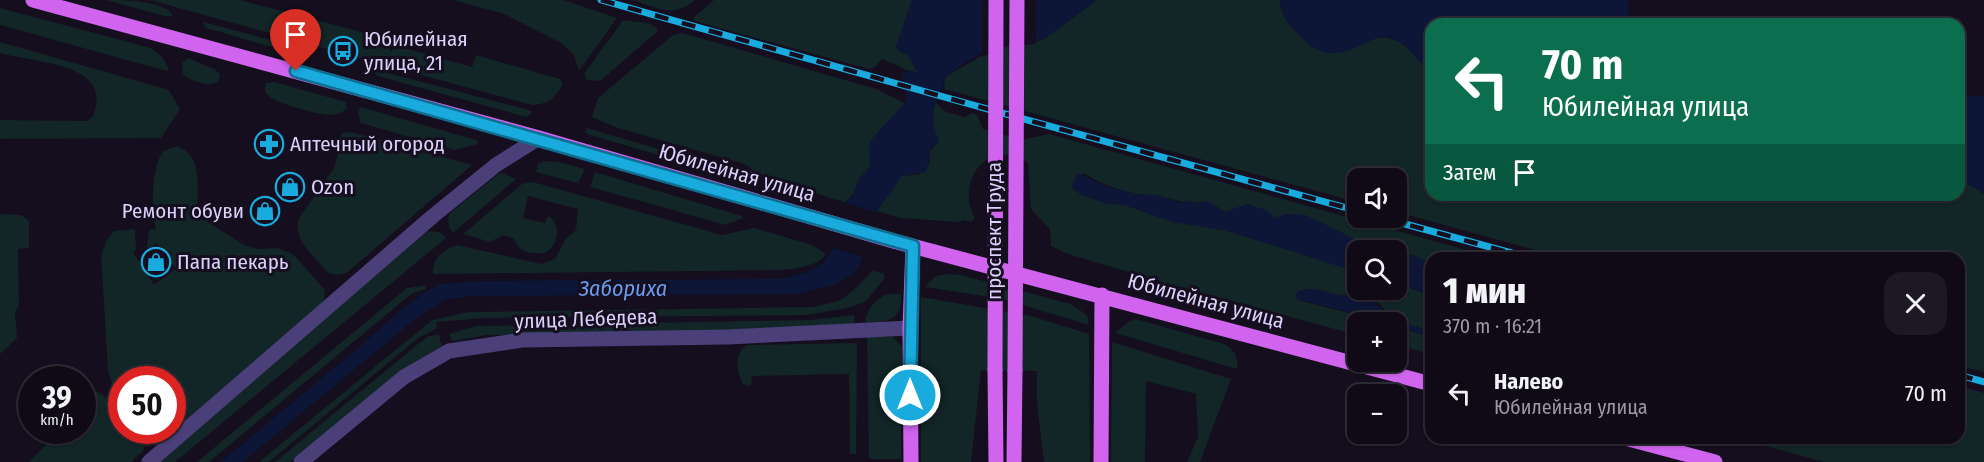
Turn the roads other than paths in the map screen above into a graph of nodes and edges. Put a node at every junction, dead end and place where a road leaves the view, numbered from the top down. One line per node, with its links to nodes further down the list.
1 (33, 0): 4 (main road, Юбилейная улица)
2 (996, 0): 13 (main road, проспект Труда, bridge)
3 (1017, 0): 14 (main road, проспект Труда, bridge)
4 (539, 138): 5 (main road, Юбилейная улица); 10 (street)
5 (913, 246): 6 (main road, Юбилейная улица); 7 (main road)
6 (1102, 295): 8 (main road, Юбилейная улица); 15 (main road)
7 (910, 328): 11 (street, улица Лебедева); 12 (main road)
8 (1425, 382)
9 (1648, 444): 16 (main road)
10 (149, 462)
11 (301, 462)
12 (911, 462)
13 (996, 462)
14 (1014, 462)
15 (1101, 462)
16 (1715, 462)

